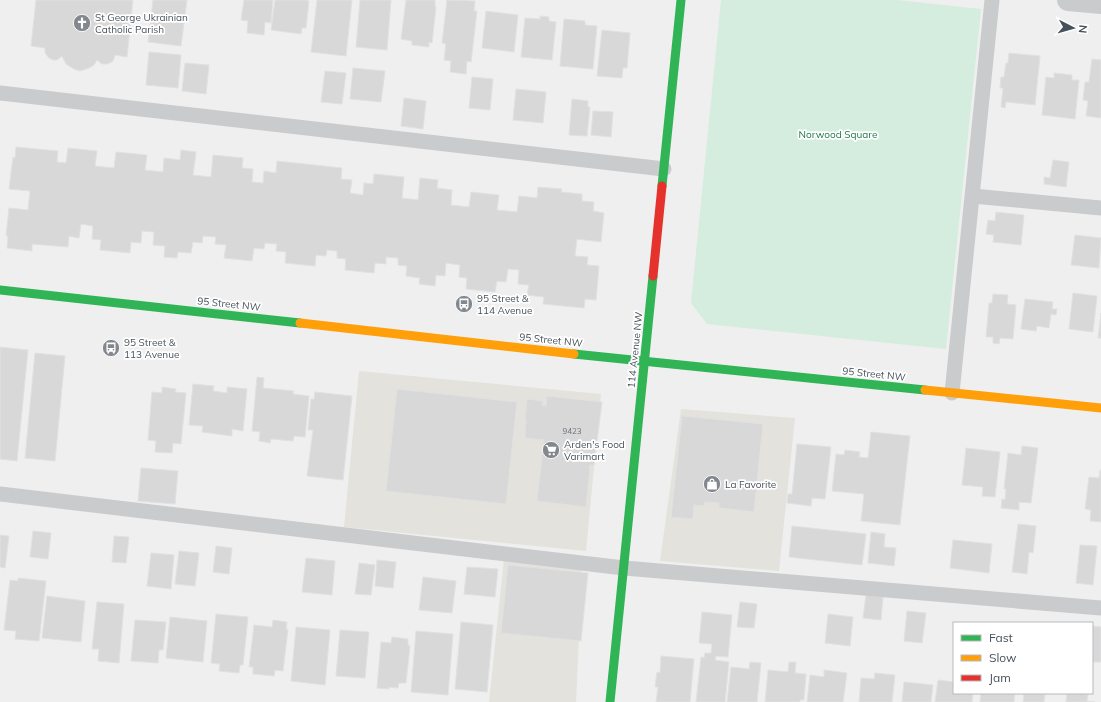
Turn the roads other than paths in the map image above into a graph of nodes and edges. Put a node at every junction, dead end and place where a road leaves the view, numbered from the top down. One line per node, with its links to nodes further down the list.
1 (681, 0): 6 (street, 114 Avenue NW)
2 (992, 0): 7 (lane)
3 (1068, 0): 4 (street)
4 (1101, 3)
5 (0, 93): 6 (lane)
6 (664, 169): 10 (street, 114 Avenue NW)
7 (973, 196): 8 (lane); 11 (lane)
8 (1101, 208)
9 (0, 290): 10 (street, 95 Street NW)
10 (644, 362): 11 (street, 95 Street NW); 14 (street, 114 Avenue NW)
11 (952, 393): 12 (street, 95 Street NW)
12 (1101, 408)
13 (0, 494): 14 (lane)
14 (624, 568): 15 (lane); 16 (street, 114 Avenue NW)
15 (1101, 608)
16 (610, 702)

